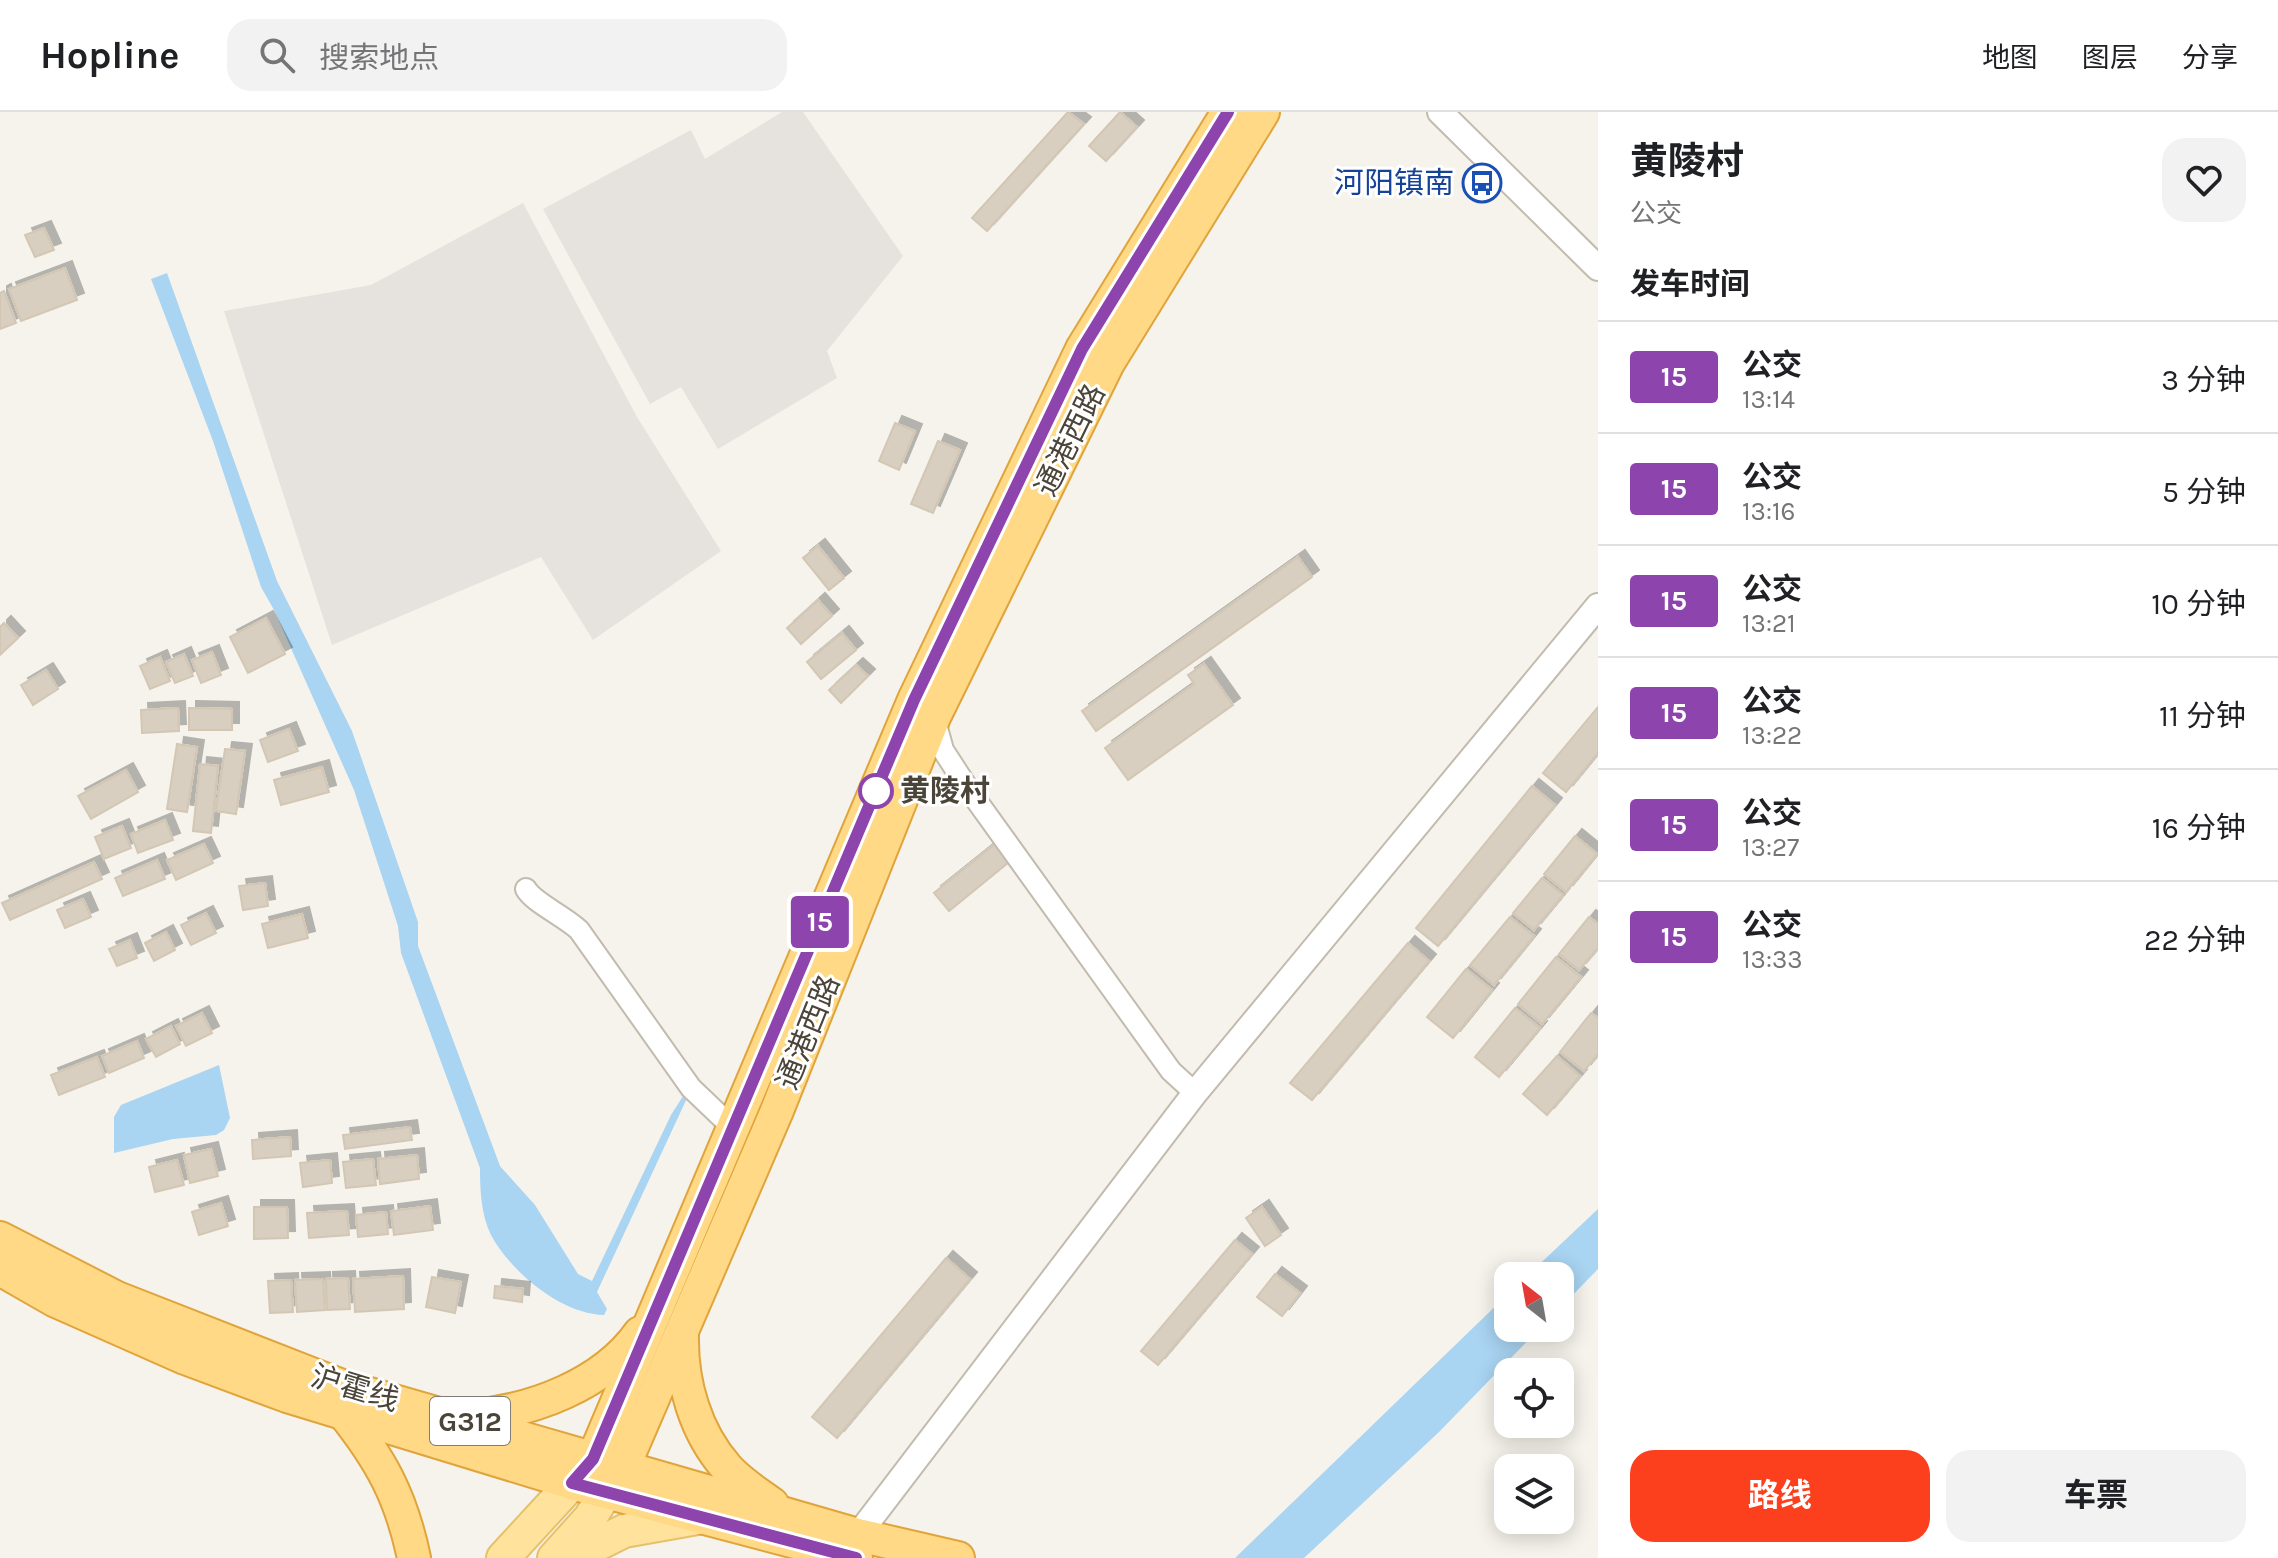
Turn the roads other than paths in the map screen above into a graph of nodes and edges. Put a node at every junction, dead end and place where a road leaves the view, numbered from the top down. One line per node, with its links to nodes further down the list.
1 (1228, 112): 9 (highway, 通港西路)
2 (1263, 112): 6 (highway, 通港西路)
3 (1440, 112): 4 (street)
4 (1598, 268)
5 (1598, 606): 8 (street)
6 (934, 717): 8 (street); 12 (highway, 通港西路)
7 (526, 889): 9 (street)
8 (1195, 1093): 19 (street)
9 (734, 1129): 12 (highway, 通港西路)
10 (0, 1238): 14 (highway, 沪霍线 / G312)
11 (0, 1269): 13 (highway, 沪霍线 / G312)
12 (670, 1318): 14 (highway); 15 (highway, 通港西路); 17 (highway)
13 (342, 1411): 16 (highway, 沪霍线 / G312); 20 (highway)
14 (458, 1417): 15 (highway, 沪霍线 / G312)
15 (608, 1472): 16 (highway, 通港西路); 17 (highway, 沪霍线 / G312); 18 (highway, 沪霍线 / G312); 22 (main road)
16 (572, 1483): 21 (main road)
17 (784, 1513): 19 (highway, 沪霍线 / G312)
18 (706, 1517): 19 (highway, 沪霍线 / G312); 23 (main road)
19 (857, 1547): 24 (highway, 沪霍线 / G312)
20 (414, 1558)
21 (503, 1558)
22 (554, 1558)
23 (570, 1558)
24 (958, 1558)

